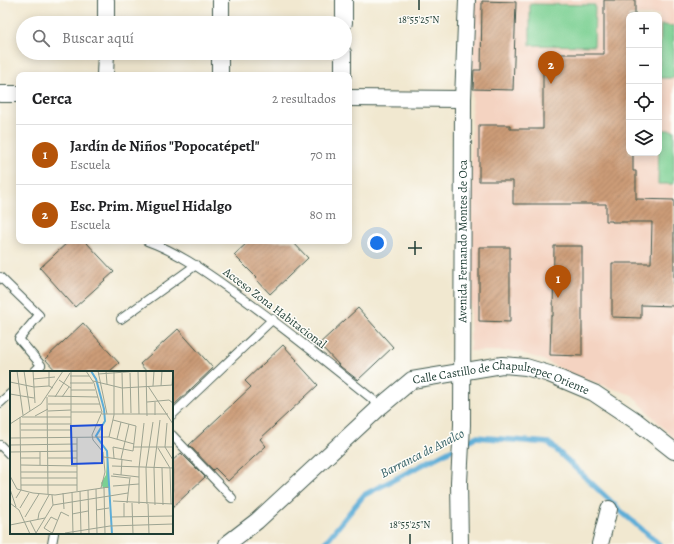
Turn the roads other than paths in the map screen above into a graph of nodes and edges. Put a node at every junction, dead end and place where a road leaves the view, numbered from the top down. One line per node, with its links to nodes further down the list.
1 (106, 0): 5 (street)
2 (221, 0): 6 (street)
3 (344, 0): 7 (street)
4 (467, 0): 17 (street, Avenida Fernando Montes de Oca)
5 (106, 16)
6 (220, 16)
7 (344, 16)
8 (106, 60): 11 (street)
9 (220, 60): 12 (street)
10 (343, 60): 13 (street)
11 (105, 72)
12 (220, 72)
13 (343, 72)
14 (0, 94): 15 (street)
15 (16, 94)
16 (352, 98): 17 (street)
17 (463, 99): 24 (street, Avenida Fernando Montes de Oca)
18 (156, 244): 19 (lane, Acceso Zona Habitacional)
19 (196, 265): 21 (lane, Acceso Zona Habitacional); 22 (lane)
20 (0, 277): 23 (lane)
21 (273, 319): 27 (lane, Acceso Zona Habitacional); 28 (lane)
22 (121, 320)
23 (35, 371)
24 (461, 371): 27 (street, Calle Castillo de Chapultepec Oriente); 31 (street, Calle Castillo de Chapultepec Oriente); 38 (street, Avenida Fernando Montes de Oca)
25 (10, 394): 26 (lane)
26 (0, 403)
27 (381, 406): 37 (street, Calle Castillo de Chapultepec Oriente)
28 (173, 414)
29 (173, 436): 33 (lane)
30 (0, 445): 32 (lane)
31 (674, 451)
32 (10, 455)
33 (232, 498)
34 (609, 509): 39 (street)
35 (54, 534): 36 (lane)
36 (52, 544)
37 (227, 544)
38 (460, 544)
39 (600, 544)

